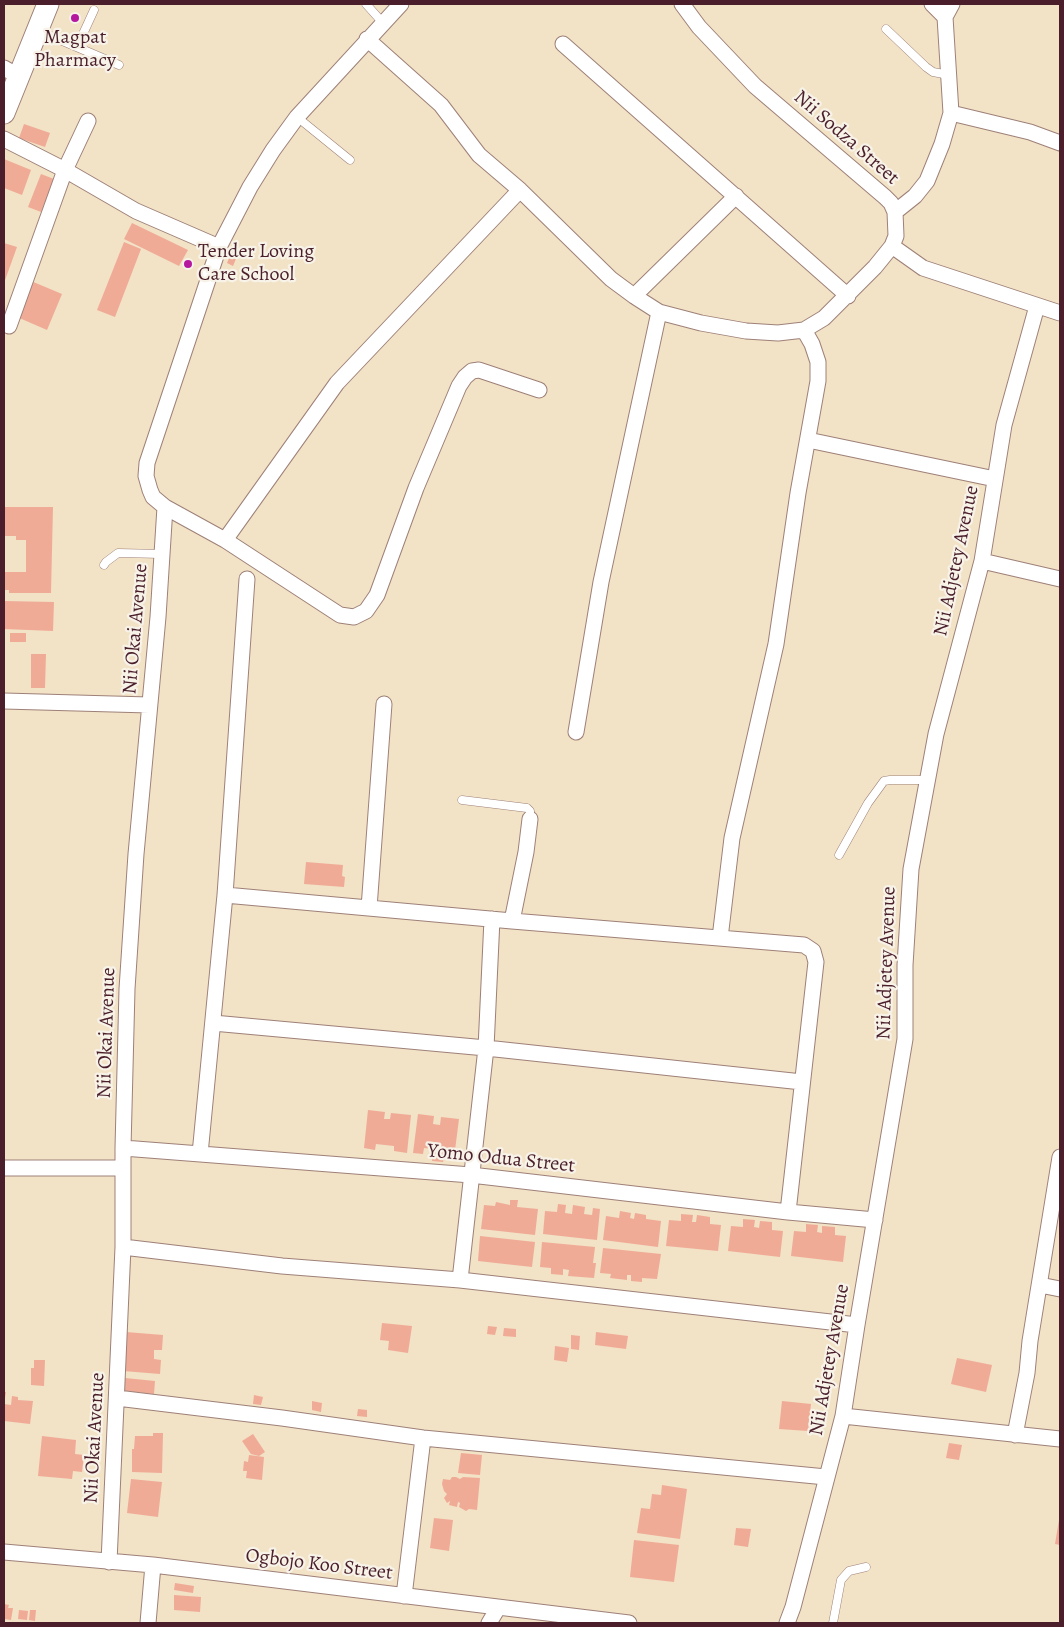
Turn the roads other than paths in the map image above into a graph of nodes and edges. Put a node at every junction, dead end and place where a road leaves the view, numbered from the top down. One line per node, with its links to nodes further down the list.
1 (48, 4): 11 (street)
2 (366, 4): 9 (lane)
3 (401, 4): 9 (street)
4 (682, 4): 28 (street, Nii Sodza Street)
5 (932, 4): 8 (street)
6 (952, 4): 8 (street)
7 (94, 10): 14 (lane)
8 (945, 17): 17 (street)
9 (383, 23): 12 (street)
10 (886, 29): 17 (lane)
11 (37, 30): 14 (lane); 16 (street)
12 (367, 39): 20 (street); 26 (street)
13 (563, 44): 27 (street)
14 (77, 47): 15 (lane)
15 (119, 65)
16 (11, 72): 18 (street)
17 (948, 75): 19 (street)
18 (4, 113)
19 (951, 113): 23 (street); 28 (street)
20 (297, 117): 24 (lane); 30 (street)
21 (88, 121): 25 (street)
22 (4, 139): 25 (street)
23 (1060, 143)
24 (350, 160)
25 (65, 170): 30 (street); 36 (street)
26 (520, 190): 31 (street); 42 (street)
27 (736, 196): 31 (street); 32 (street)
28 (895, 212): 29 (street, Nii Sodza Street)
29 (892, 246): 32 (street); 33 (street)
30 (219, 247): 41 (street)
31 (634, 296): 34 (street)
32 (848, 296): 37 (street)
33 (1037, 306): 35 (street); 40 (street, Nii Adjetey Avenue)
34 (658, 312): 37 (street); 51 (street)
35 (1060, 313)
36 (9, 326)
37 (804, 330): 39 (street)
38 (539, 390): 42 (street)
39 (808, 440): 40 (street); 60 (street)
40 (995, 479): 44 (street, Nii Adjetey Avenue)
41 (165, 507): 42 (street); 43 (street, Nii Okai Avenue)
42 (225, 540)
43 (162, 554): 45 (lane); 50 (street, Nii Okai Avenue)
44 (982, 561): 47 (street); 52 (street, Nii Adjetey Avenue)
45 (104, 565)
46 (247, 579): 56 (street)
47 (1060, 579)
48 (4, 701): 50 (street)
49 (384, 704): 57 (street)
50 (149, 705): 64 (street, Nii Okai Avenue)
51 (576, 732)
52 (927, 780): 55 (lane); 71 (street, Nii Adjetey Avenue)
53 (462, 800): 54 (lane)
54 (530, 819): 59 (street)
55 (838, 856)
56 (225, 895): 57 (street); 61 (street)
57 (370, 908): 58 (street)
58 (492, 919): 59 (street); 62 (street)
59 (512, 921): 60 (street)
60 (720, 938): 63 (street)
61 (213, 1023): 62 (street); 65 (street)
62 (486, 1048): 63 (street); 69 (street)
63 (802, 1082): 70 (street)
64 (123, 1148): 65 (street, Yomo Odua Street); 68 (street, Nii Okai Avenue)
65 (200, 1154): 69 (street, Yomo Odua Street)
66 (1060, 1157): 74 (street)
67 (4, 1168): 68 (street)
68 (123, 1168): 72 (street, Nii Okai Avenue)
69 (471, 1175): 70 (street, Yomo Odua Street); 73 (street)
70 (788, 1212): 71 (street, Yomo Odua Street)
71 (875, 1220): 76 (street, Nii Adjetey Avenue)
72 (123, 1247): 73 (street); 77 (street, Nii Okai Avenue)
73 (460, 1280): 76 (street)
74 (1040, 1285): 75 (street); 79 (street)
75 (1060, 1289)
76 (857, 1325): 78 (street, Nii Adjetey Avenue)
77 (117, 1398): 80 (street); 84 (street, Nii Okai Avenue)
78 (843, 1416): 79 (street); 82 (street, Nii Adjetey Avenue)
79 (1015, 1435): 81 (street)
80 (423, 1438): 82 (street); 87 (street)
81 (1060, 1439)
82 (826, 1477): 92 (street, Nii Adjetey Avenue)
83 (4, 1552): 84 (street, Ogbojo Koo Street)
84 (109, 1562): 85 (street, Ogbojo Koo Street)
85 (153, 1565): 87 (street, Ogbojo Koo Street); 89 (street)
86 (866, 1567): 93 (lane)
87 (404, 1596): 88 (street, Ogbojo Koo Street)
88 (498, 1608): 90 (street); 91 (street, Ogbojo Koo Street)
89 (148, 1623)
90 (489, 1623)
91 (629, 1623)
92 (787, 1623)
93 (833, 1623)

